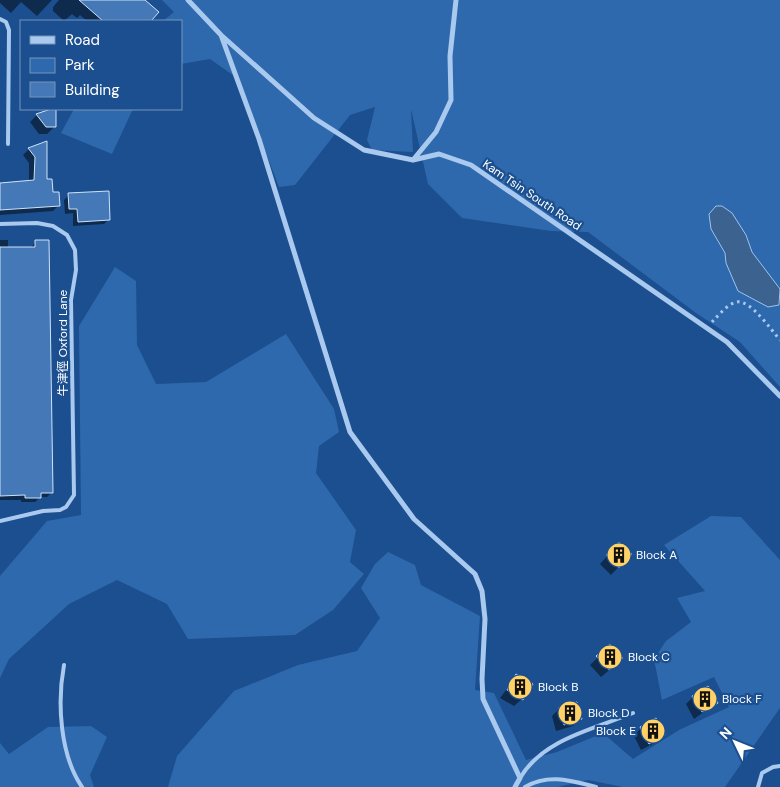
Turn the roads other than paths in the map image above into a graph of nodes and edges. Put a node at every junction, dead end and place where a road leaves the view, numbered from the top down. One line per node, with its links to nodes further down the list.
1 (188, 0): 4 (street, Kam Tsin South Road)
2 (456, 0): 6 (street)
3 (0, 20): 5 (lane)
4 (221, 34): 6 (street, Kam Tsin South Road); 13 (street)
5 (8, 144)
6 (413, 160): 8 (street, Kam Tsin South Road)
7 (0, 224): 9 (lane, 牛津徑 Oxford Lane)
8 (780, 396)
9 (0, 521)
10 (64, 665): 14 (lane)
11 (633, 713): 13 (lane)
12 (780, 766): 18 (lane)
13 (520, 778): 15 (street)
14 (82, 787)
15 (516, 787)
16 (525, 787): 17 (lane)
17 (596, 787)
18 (758, 787)

